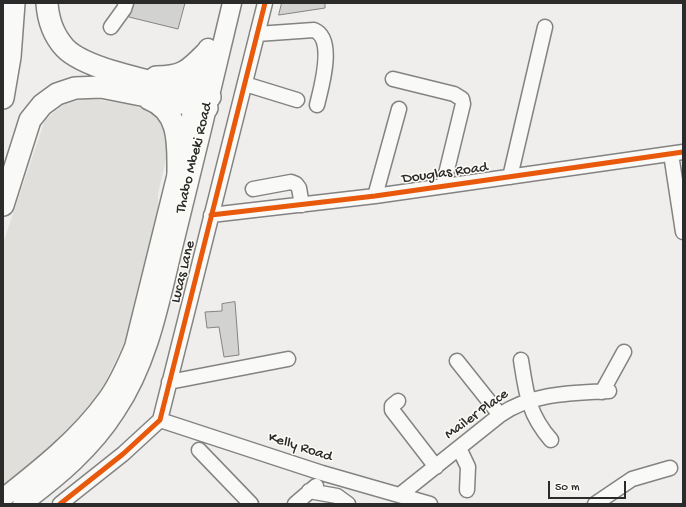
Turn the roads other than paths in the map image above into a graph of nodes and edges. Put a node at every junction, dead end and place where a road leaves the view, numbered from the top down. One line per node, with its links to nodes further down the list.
1 (14, 3): 14 (highway)
2 (47, 3): 12 (highway)
3 (126, 3): 7 (street)
4 (220, 3): 10 (main road, Thabo Mbeki Road)
5 (232, 3): 15 (main road, Thabo Mbeki Road)
6 (265, 3): 9 (street, Lucas Lane)
7 (110, 27)
8 (545, 27): 21 (street)
9 (257, 34): 13 (street, Lucas Lane); 17 (street)
10 (208, 51): 12 (highway); 15 (main road, Thabo Mbeki Road)
11 (393, 79): 22 (street)
12 (131, 84): 15 (highway); 20 (highway); 25 (highway)
13 (245, 84): 16 (street); 27 (street, Lucas Lane)
14 (3, 98)
15 (202, 100): 20 (main road, Thabo Mbeki Road); 48 (main road, Thabo Mbeki Road)
16 (297, 100)
17 (317, 105)
18 (400, 109): 24 (street)
19 (677, 153): 21 (street, Douglas Road); 28 (street)
20 (178, 174): 47 (main road, Thabo Mbeki Road)
21 (510, 177): 22 (street, Douglas Road)
22 (443, 186): 24 (street, Douglas Road)
23 (253, 189): 26 (street)
24 (374, 196): 26 (street, Douglas Road)
25 (3, 205)
26 (302, 205): 27 (street, Douglas Road)
27 (211, 215): 33 (street, Lucas Lane)
28 (683, 232)
29 (624, 352): 35 (street, Mailer Place)
30 (288, 359): 33 (street)
31 (521, 360): 35 (street)
32 (457, 361): 36 (street)
33 (169, 382): 37 (street, Lucas Lane)
34 (398, 401): 41 (street)
35 (528, 401): 36 (street, Mailer Place); 38 (street)
36 (500, 415): 39 (street, Mailer Place)
37 (160, 420): 43 (street, Kelly Road); 49 (street)
38 (551, 440)
39 (459, 448): 41 (street, Mailer Place); 44 (street)
40 (199, 450): 50 (street)
41 (436, 467): 46 (street, Mailer Place)
42 (670, 468): 54 (street)
43 (322, 473): 45 (street); 46 (street, Kelly Road)
44 (466, 490)
45 (309, 491): 51 (street); 52 (street)
46 (401, 494): 53 (street, Kelly Road)
47 (3, 498)
48 (22, 504)
49 (60, 504)
50 (252, 504)
51 (295, 504)
52 (348, 504)
53 (430, 504)
54 (595, 504)

